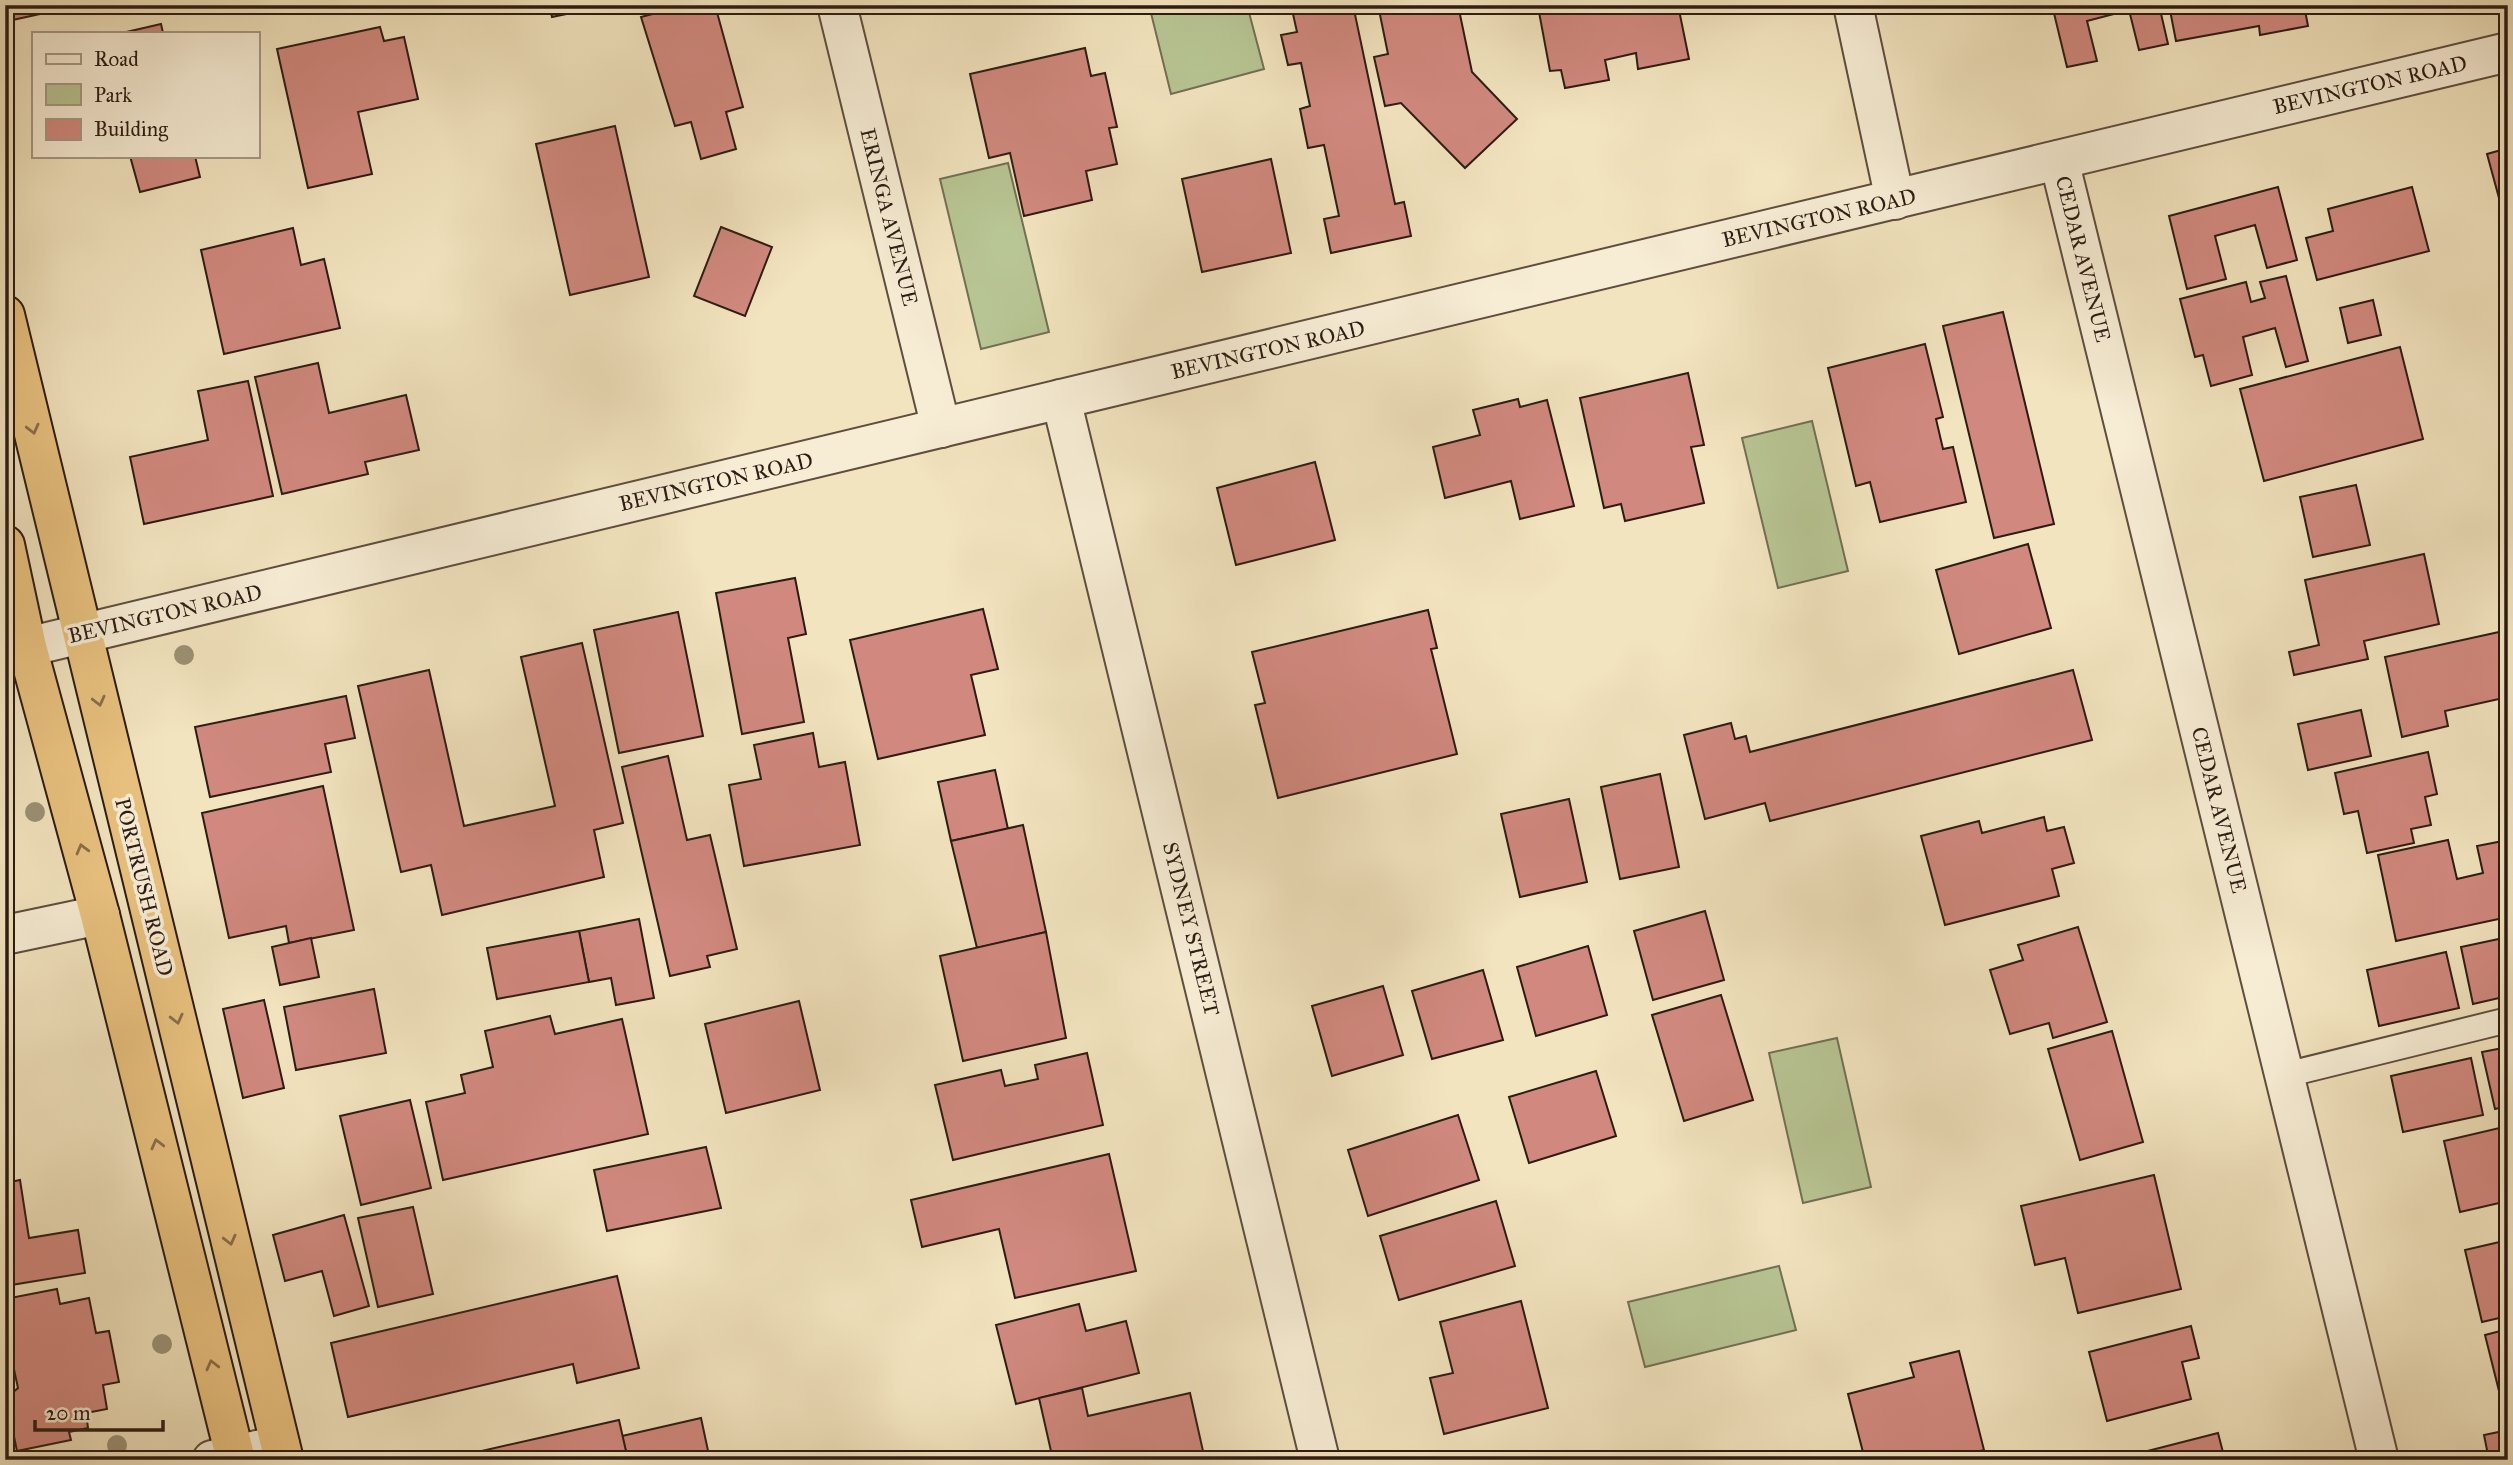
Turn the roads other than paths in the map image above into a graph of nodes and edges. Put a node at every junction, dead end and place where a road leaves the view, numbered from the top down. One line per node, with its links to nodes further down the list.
1 (837, 5): 8 (street, ERINGA AVENUE)
2 (1853, 5): 5 (street)
3 (2508, 52): 4 (street, BEVINGTON ROAD)
4 (2059, 160): 5 (street, BEVINGTON ROAD); 15 (street, CEDAR AVENUE)
5 (1895, 200): 7 (street, BEVINGTON ROAD)
6 (5, 315): 10 (highway, PORTRUSH ROAD, one-way to 10)
7 (1061, 399): 8 (street, BEVINGTON ROAD); 18 (street, SYDNEY STREET)
8 (942, 428): 10 (street, BEVINGTON ROAD)
9 (5, 545): 11 (highway)
10 (83, 634): 11 (street, BEVINGTON ROAD); 16 (highway, PORTRUSH ROAD, one-way to 16)
11 (27, 647): 12 (highway, one-way to 11)
12 (100, 915): 13 (street); 17 (highway, one-way to 12)
13 (5, 935)
14 (2508, 1020): 15 (lane)
15 (2285, 1075): 19 (street, CEDAR AVENUE)
16 (282, 1452): 17 (street)
17 (227, 1458)
18 (1320, 1460)
19 (2379, 1460)

